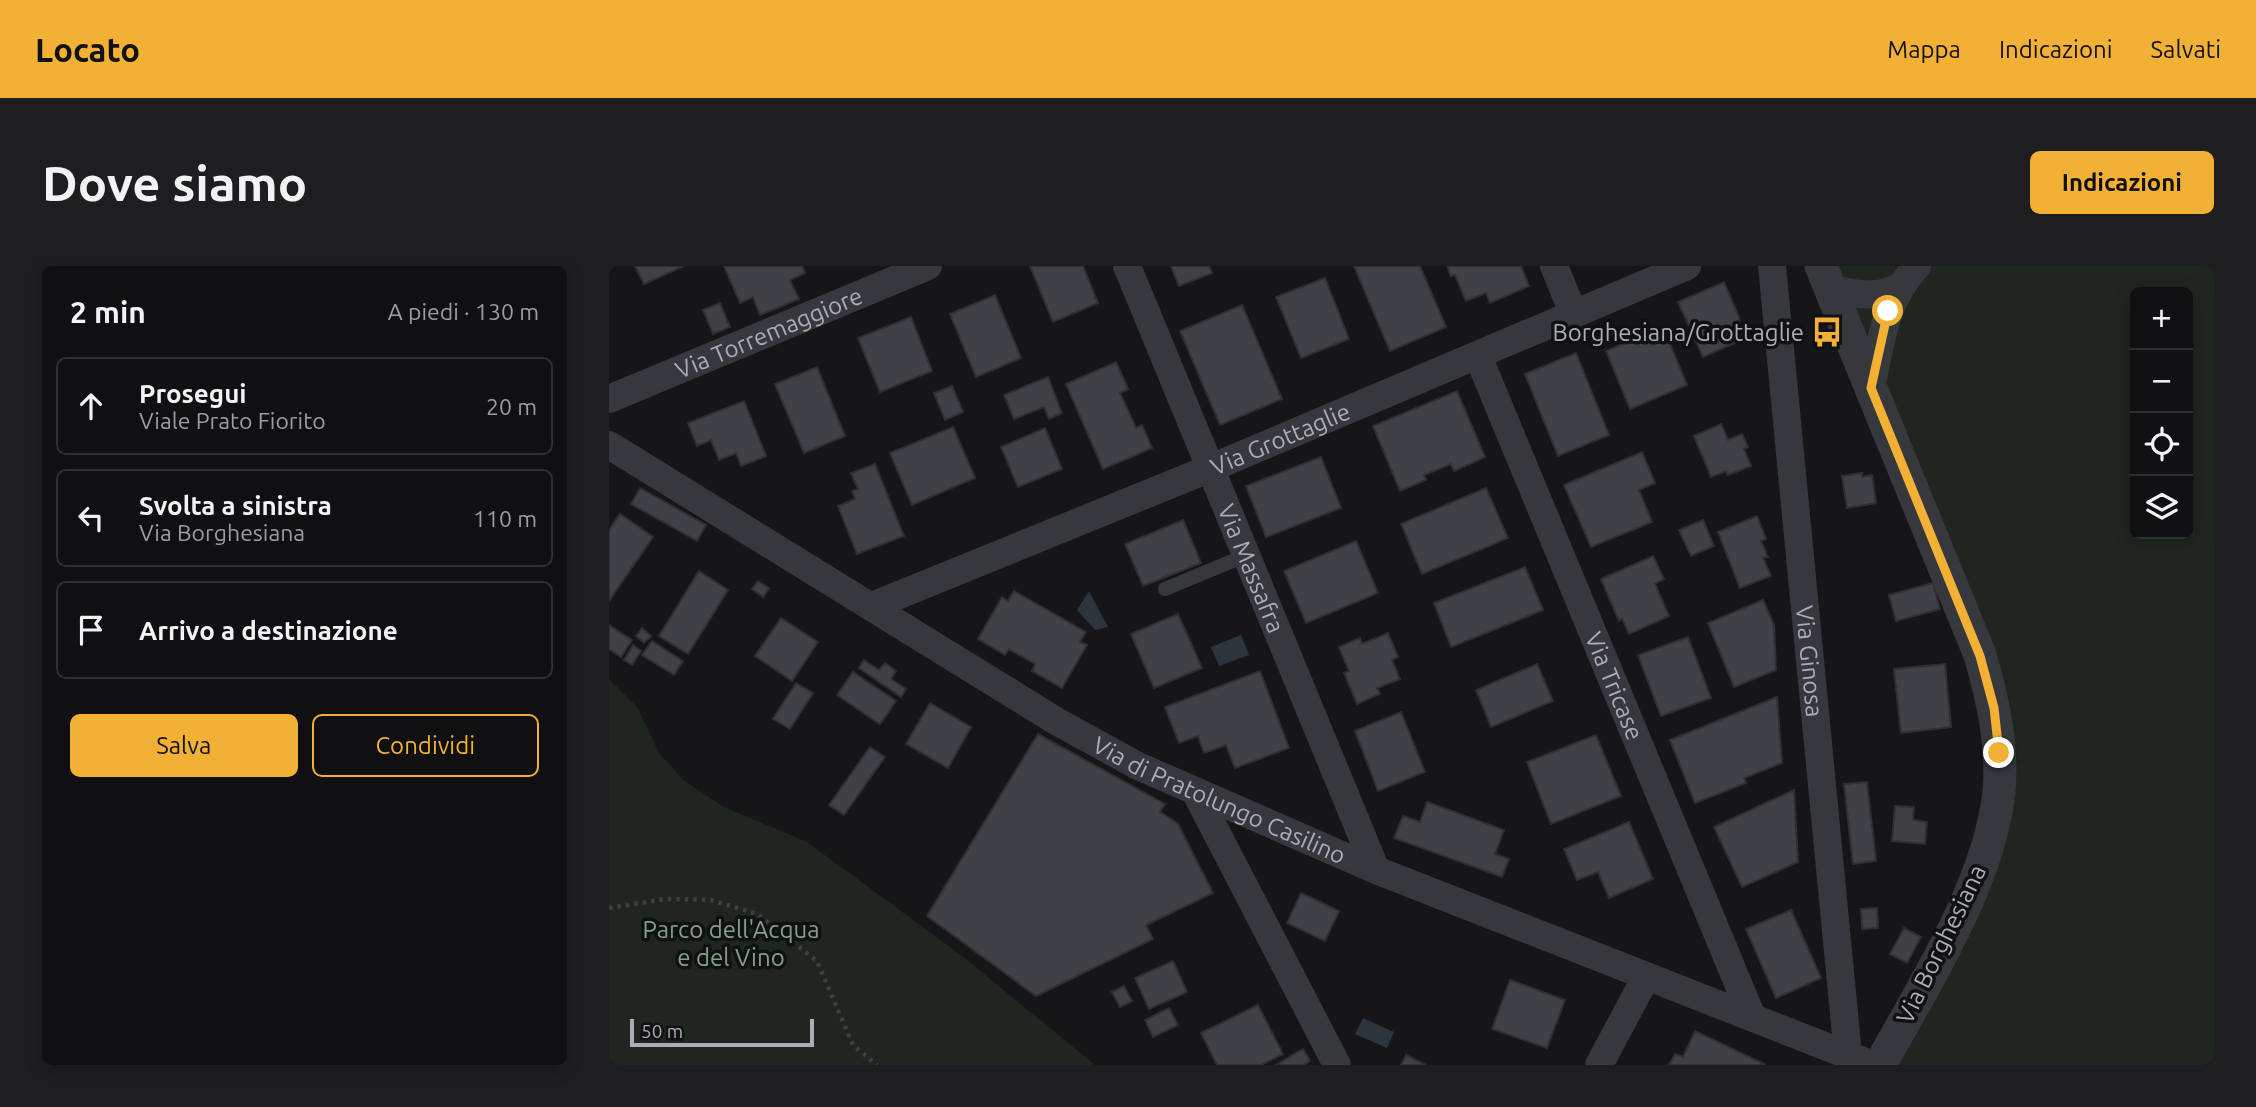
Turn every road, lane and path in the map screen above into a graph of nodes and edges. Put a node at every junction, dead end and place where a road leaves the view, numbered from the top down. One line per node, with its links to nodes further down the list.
1 (928, 266): 11 (street, Via Torremaggiore)
2 (1127, 266): 13 (street, Via Massafra)
3 (1554, 266): 8 (street)
4 (1688, 266): 8 (street, Via Grottaglie)
5 (1772, 266): 22 (street, Via Ginosa)
6 (1909, 276): 7 (street); 10 (street)
7 (1825, 277): 10 (street, Via Borghesiana)
8 (1574, 315): 9 (street, Via Grottaglie)
9 (1478, 356): 13 (street, Via Grottaglie); 21 (street, Via Tricase)
10 (1871, 388): 26 (street, Via Borghesiana)
11 (609, 398)
12 (609, 445): 16 (street, Via di Pratolungo Casilino)
13 (1211, 468): 14 (street, Via Massafra); 16 (street, Via Grottaglie)
14 (1247, 555): 15 (lane); 18 (street, Via Massafra)
15 (1165, 589)
16 (872, 606): 17 (street, Via di Pratolungo Casilino)
17 (1195, 793): 18 (street, Via di Pratolungo Casilino); 24 (street)
18 (1376, 870): 20 (street, Via di Pratolungo Casilino)
19 (609, 908): 23 (path)
20 (1646, 977): 21 (street, Via di Pratolungo Casilino); 25 (street)
21 (1752, 1017): 22 (street, Via di Pratolungo Casilino)
22 (1861, 1060)
23 (877, 1065)
24 (1337, 1065)
25 (1599, 1065)
26 (1880, 1065)

